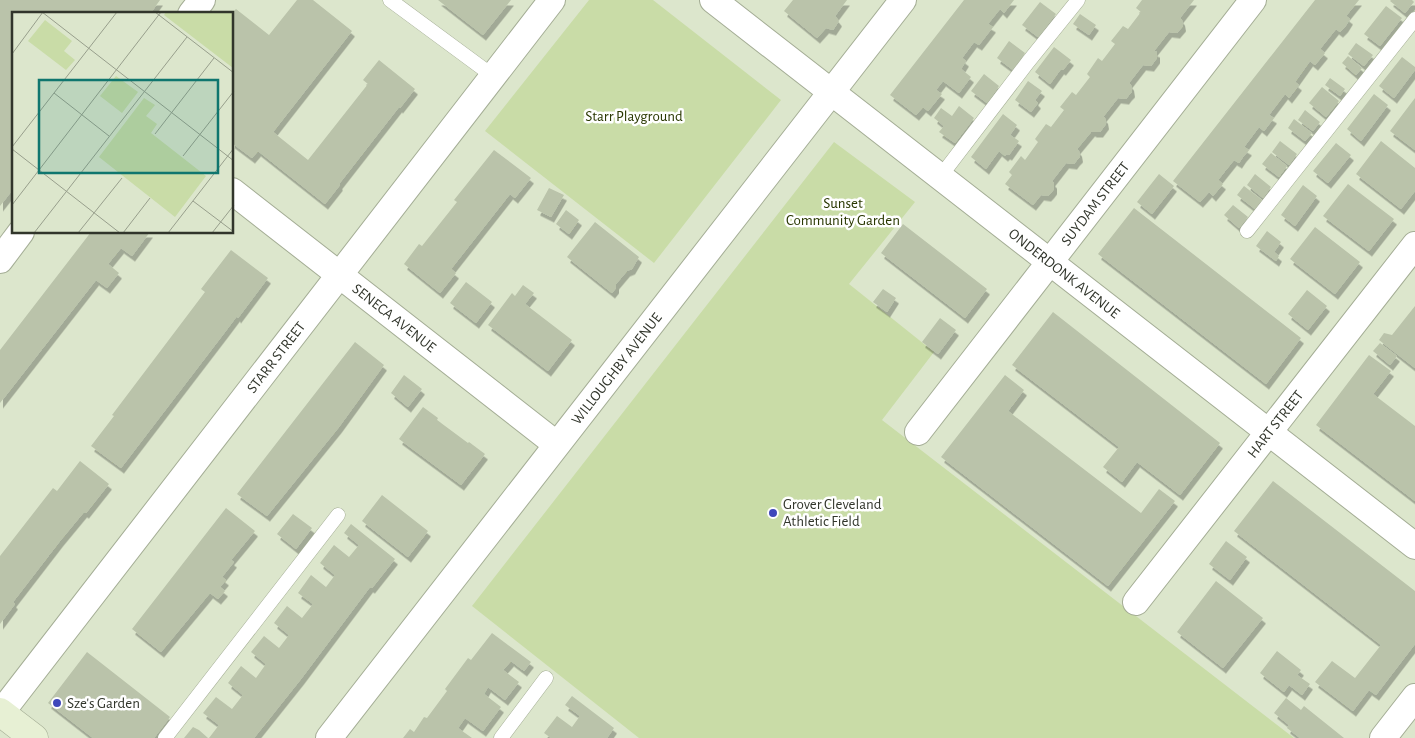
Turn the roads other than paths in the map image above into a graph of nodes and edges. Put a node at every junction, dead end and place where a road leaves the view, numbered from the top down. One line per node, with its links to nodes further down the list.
1 (202, 0): 8 (street)
2 (390, 0): 10 (lane)
3 (552, 0): 10 (street, STARR STREET)
4 (903, 0): 11 (street, WILLOUGHBY AVENUE)
5 (1078, 0): 12 (lane)
6 (1253, 0): 18 (street, SUYDAM STREET)
7 (724, 3): 11 (street, ONDERDONK AVENUE)
8 (193, 12)
9 (1415, 19): 14 (lane)
10 (493, 76): 19 (street, STARR STREET)
11 (831, 92): 12 (street, ONDERDONK AVENUE); 22 (street, WILLOUGHBY AVENUE)
12 (940, 177): 18 (street, ONDERDONK AVENUE)
13 (234, 193): 19 (street, SENECA AVENUE)
14 (1247, 231)
15 (20, 234): 17 (street)
16 (1415, 245): 21 (street, HART STREET)
17 (0, 260)
18 (1050, 262): 20 (street, SUYDAM STREET); 21 (street, ONDERDONK AVENUE)
19 (339, 274): 22 (street, SENECA AVENUE); 28 (street, STARR STREET)
20 (918, 432)
21 (1269, 432): 24 (street, ONDERDONK AVENUE); 25 (street, HART STREET)
22 (556, 444): 31 (street, WILLOUGHBY AVENUE)
23 (338, 515): 30 (lane)
24 (1415, 546)
25 (1136, 602)
26 (546, 678): 32 (lane)
27 (1415, 697): 33 (street)
28 (0, 713): 29 (main road)
29 (34, 738)
30 (165, 738)
31 (329, 738)
32 (501, 738)
33 (1383, 738)

